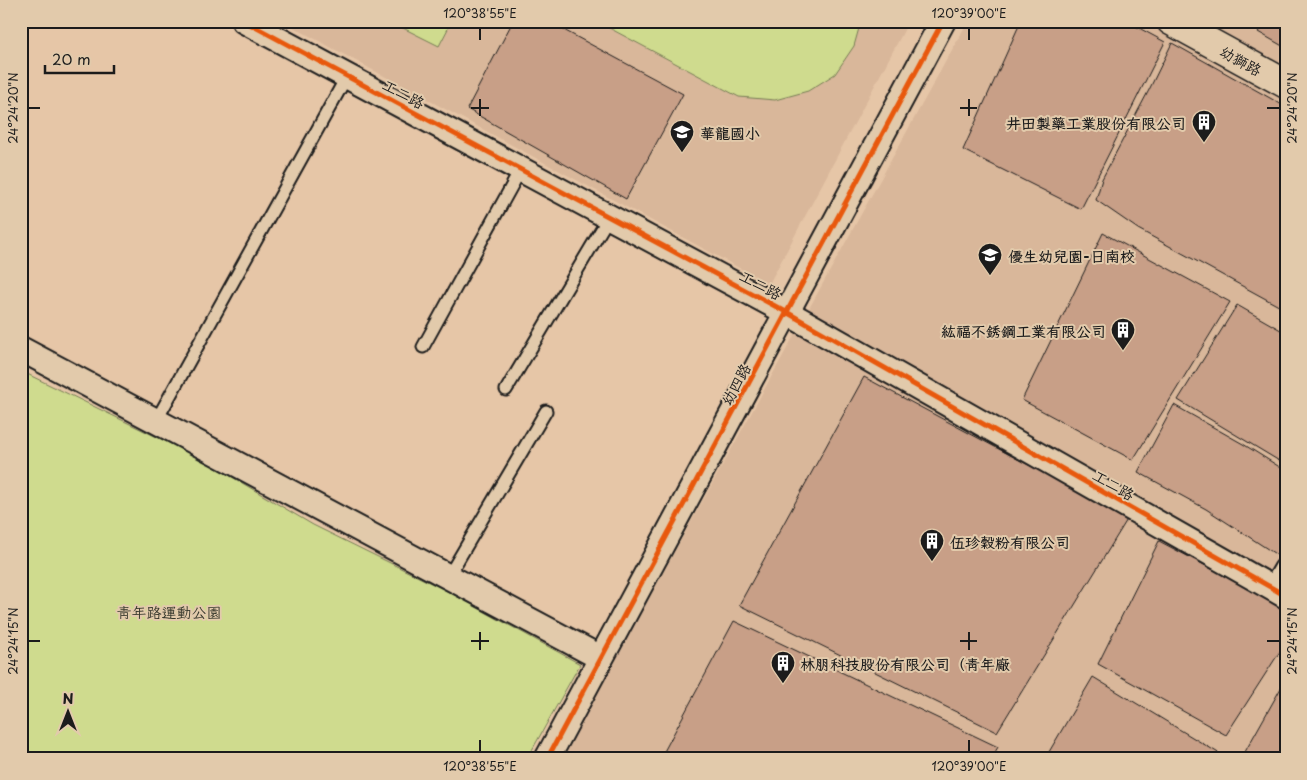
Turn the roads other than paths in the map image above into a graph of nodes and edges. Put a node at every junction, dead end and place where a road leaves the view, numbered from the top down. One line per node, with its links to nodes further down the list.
1 (244, 21): 4 (street, 工二路)
2 (943, 21): 8 (street, 幼四路)
3 (1171, 21): 5 (street, 幼獅路)
4 (347, 76): 6 (street, 工二路); 13 (lane)
5 (1286, 84)
6 (521, 169): 7 (street, 工二路); 9 (lane)
7 (609, 217): 8 (street, 工二路); 11 (lane)
8 (788, 312): 15 (street, 工二路); 16 (street, 幼四路)
9 (423, 347)
10 (21, 349): 13 (street)
11 (506, 390)
12 (546, 411): 14 (lane)
13 (156, 421): 14 (street)
14 (448, 577): 16 (street)
15 (1282, 585)
16 (601, 658): 17 (street, 幼四路)
17 (546, 759)

